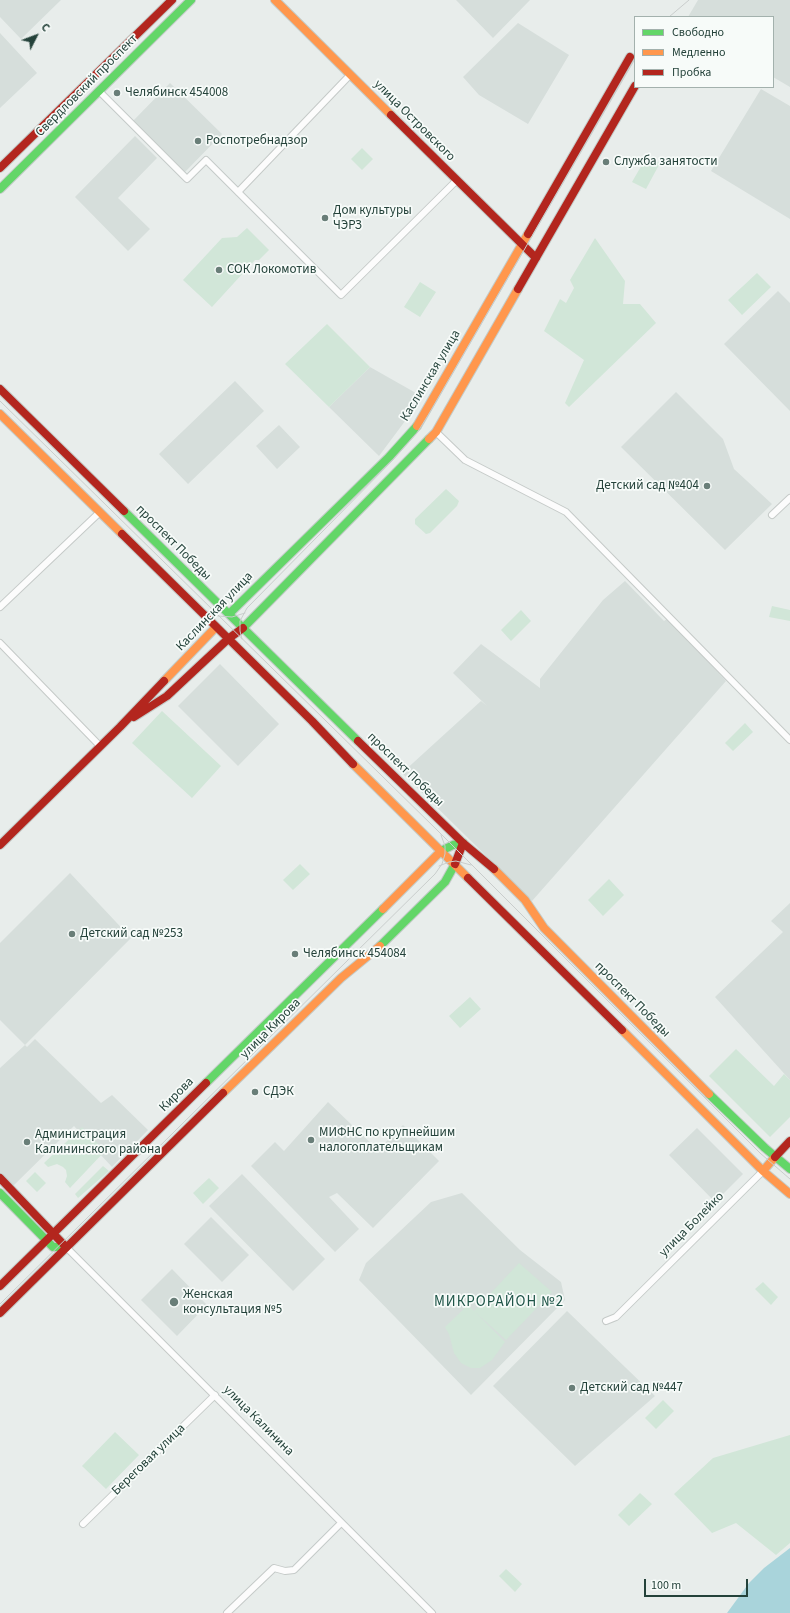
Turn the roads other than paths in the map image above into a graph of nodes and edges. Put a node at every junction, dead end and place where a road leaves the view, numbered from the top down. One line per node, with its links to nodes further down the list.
1 (172, 0): 8 (main road, Свердловский проспект)
2 (191, 0): 7 (main road, Свердловский проспект)
3 (275, 0): 5 (main road, улица Островского)
4 (630, 57): 12 (main road, Каслинская улица)
5 (350, 75): 9 (main road, улица Островского); 11 (street)
6 (634, 88): 13 (main road, Каслинская улица)
7 (99, 91): 10 (main road, Свердловский проспект); 11 (street)
8 (0, 168)
9 (457, 180): 11 (street); 12 (main road, улица Островского)
10 (0, 189)
11 (238, 192)
12 (522, 244): 13 (main road, улица Островского); 21 (main road, Каслинская улица)
13 (536, 258): 16 (main road, Каслинская улица)
14 (0, 389): 21 (main road, проспект Победы)
15 (0, 414): 18 (main road)
16 (436, 432): 23 (main road, Каслинская улица); 27 (street)
17 (790, 498): 19 (street)
18 (100, 512): 20 (street); 22 (main road)
19 (772, 515)
20 (0, 607)
21 (229, 614): 22 (main road, Каслинская улица); 23 (main road, проспект Победы)
22 (216, 628): 24 (main road); 26 (main road, Каслинская улица)
23 (243, 628): 24 (main road, Каслинская улица); 29 (main road, проспект Победы)
24 (228, 640): 26 (main road, Каслинская улица); 31 (main road)
25 (0, 643): 28 (street)
26 (120, 727): 28 (main road, Каслинская улица)
27 (790, 740)
28 (100, 746): 30 (main road, Каслинская улица)
29 (463, 843): 31 (main road); 32 (main road, улица Кирова); 34 (main road, проспект Победы)
30 (0, 845)
31 (441, 851): 32 (main road); 40 (main road, Кирова)
32 (455, 864): 36 (main road); 42 (main road, улица Кирова)
33 (790, 1141): 34 (main road, улица Болейко)
34 (775, 1157): 35 (main road, проспект Победы); 36 (main road, улица Болейко)
35 (790, 1169)
36 (763, 1171): 39 (main road); 45 (street, улица Болейко)
37 (0, 1178): 40 (main road, улица Калинина)
38 (0, 1193): 41 (main road)
39 (790, 1194)
40 (53, 1234): 41 (main road, Кирова); 42 (main road, улица Калинина)
41 (46, 1241): 42 (main road); 43 (main road, Кирова)
42 (66, 1247): 44 (main road, улица Кирова); 46 (street, улица Калинина)
43 (0, 1286)
44 (0, 1313)
45 (606, 1321)
46 (214, 1395): 47 (street, улица Калинина); 48 (street, Береговая улица)
47 (341, 1523): 49 (street); 50 (street, улица Калинина)
48 (83, 1524)
49 (227, 1613)
50 (432, 1613)

